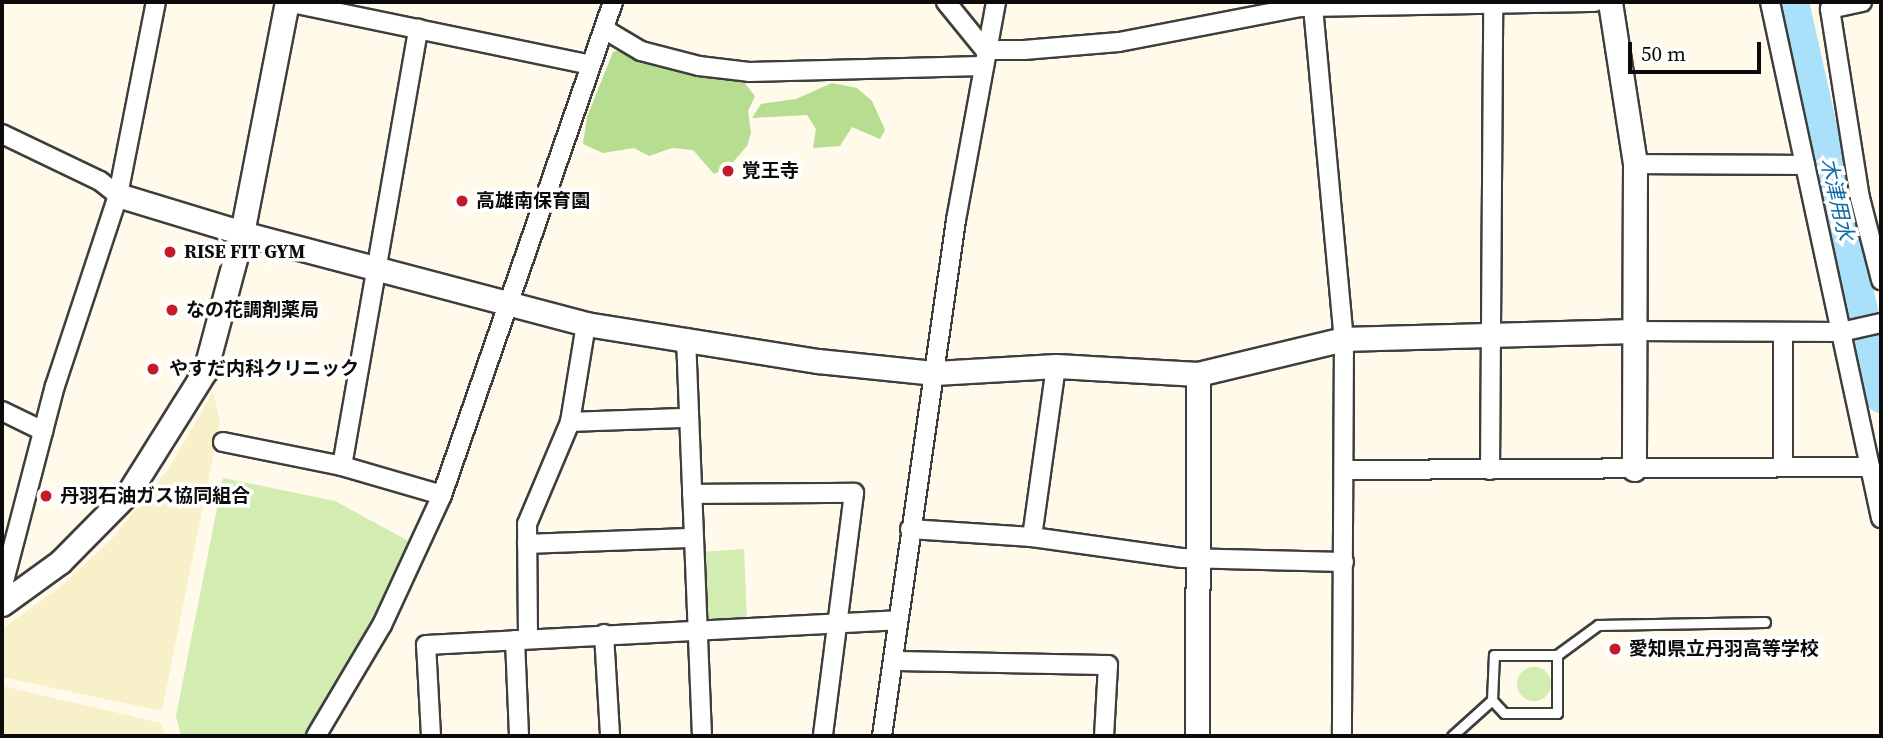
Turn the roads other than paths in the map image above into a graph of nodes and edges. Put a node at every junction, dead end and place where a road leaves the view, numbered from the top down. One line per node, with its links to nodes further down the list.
1 (156, 2): 20 (street)
2 (287, 2): 13 (street); 21 (street)
3 (613, 2): 14 (street)
4 (946, 2): 15 (street)
5 (996, 2): 15 (street)
6 (1595, 2): 10 (street)
7 (1610, 2): 18 (street)
8 (1770, 2): 19 (street)
9 (1862, 2): 11 (street)
10 (1493, 4): 12 (street); 28 (street)
11 (1829, 6): 23 (street)
12 (1313, 7): 15 (street); 32 (street)
13 (418, 29): 16 (street); 22 (street)
14 (604, 29): 15 (street); 16 (street)
15 (983, 58): 34 (street)
16 (592, 65): 24 (street)
17 (2, 134): 20 (street)
18 (1635, 164): 19 (street); 27 (street)
19 (1805, 165): 30 (street)
20 (118, 195): 21 (street); 39 (street)
21 (242, 233): 22 (street); 57 (street)
22 (377, 270): 24 (street); 41 (street)
23 (1881, 280)
24 (509, 304): 26 (street); 48 (street)
25 (1881, 323): 30 (street)
26 (586, 324): 31 (street); 38 (street)
27 (1632, 331): 28 (street); 29 (street); 46 (street)
28 (1490, 332): 32 (street); 45 (street)
29 (1783, 332): 30 (street); 42 (street)
30 (1841, 332): 43 (street)
31 (686, 338): 34 (street); 37 (street)
32 (1344, 339): 35 (street); 44 (street)
33 (1056, 366): 34 (street); 35 (street); 51 (street)
34 (935, 373): 50 (street)
35 (1198, 374): 54 (street)
36 (2, 411): 39 (street)
37 (687, 418): 38 (street); 47 (street)
38 (570, 422): 53 (street)
39 (43, 431): 56 (street)
40 (223, 442): 41 (street)
41 (342, 466): 48 (street)
42 (1783, 467): 43 (street); 46 (street)
43 (1870, 467): 49 (street)
44 (1344, 470): 45 (street); 55 (street)
45 (1490, 470): 46 (street)
46 (1634, 470)
47 (692, 494): 52 (street); 59 (street)
48 (442, 495): 67 (street)
49 (1881, 518)
50 (910, 529): 51 (street); 58 (street)
51 (1032, 537): 54 (street)
52 (693, 538): 53 (street); 61 (street)
53 (527, 544): 63 (street)
54 (1197, 559): 55 (street); 75 (street)
55 (1344, 562): 76 (street)
56 (2, 589)
57 (2, 604)
58 (897, 620): 59 (street); 65 (street)
59 (839, 621): 61 (street); 72 (street)
60 (1765, 622): 64 (lane)
61 (696, 629): 62 (street); 71 (street)
62 (604, 634): 63 (street); 70 (street)
63 (521, 638): 68 (street); 69 (street)
64 (1557, 655): 66 (lane); 66 (lane)
65 (892, 661): 73 (street); 74 (street)
66 (1492, 700): 77 (lane)
67 (316, 736)
68 (430, 736)
69 (519, 736)
70 (610, 736)
71 (702, 736)
72 (823, 736)
73 (883, 736)
74 (1104, 736)
75 (1197, 736)
76 (1342, 736)
77 (1452, 736)

